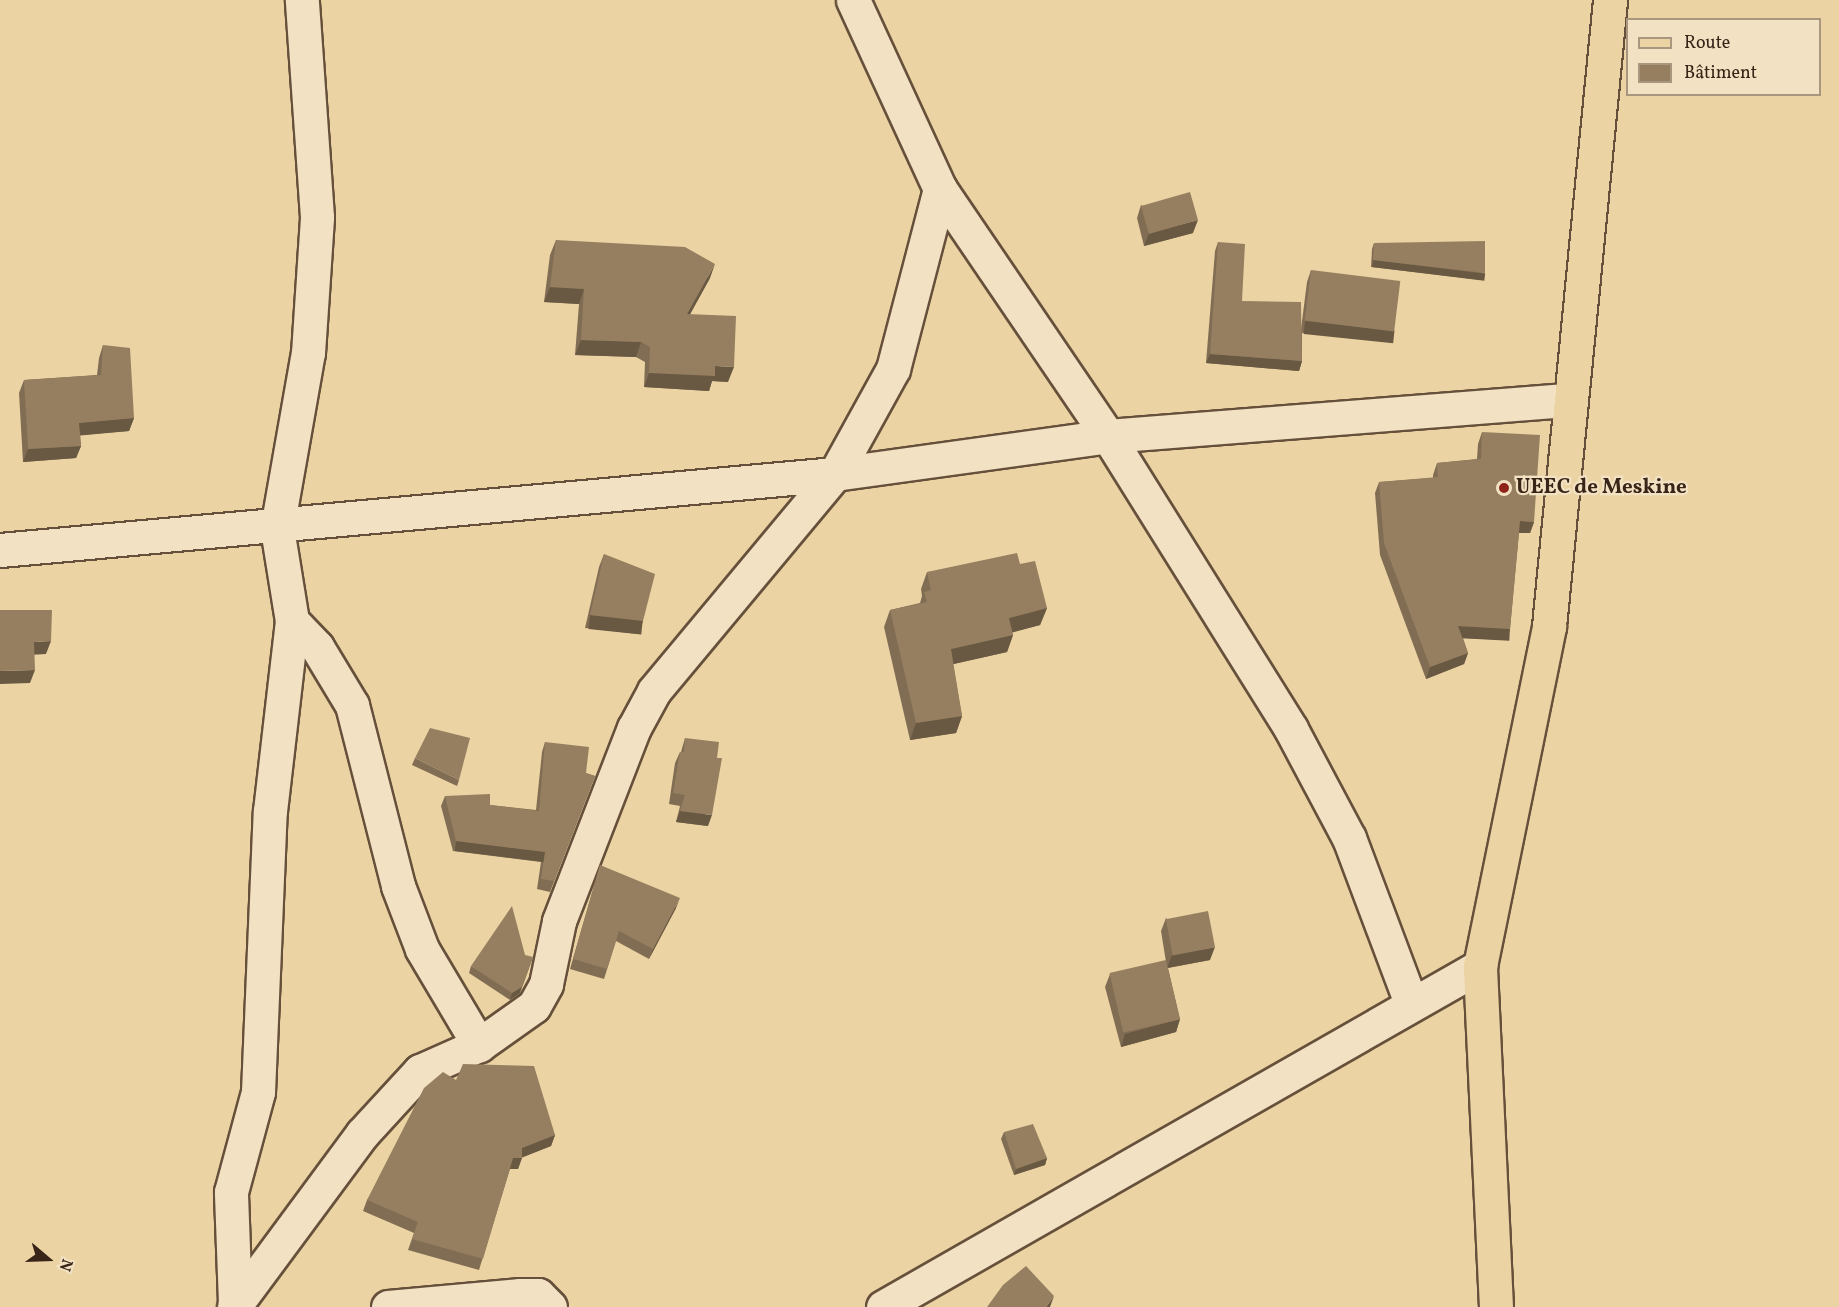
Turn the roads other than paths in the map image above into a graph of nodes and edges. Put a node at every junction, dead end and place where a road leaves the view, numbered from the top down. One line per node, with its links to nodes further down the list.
1 (302, 0): 8 (street)
2 (853, 0): 4 (street)
3 (1610, 0): 5 (main road)
4 (940, 189): 6 (street); 7 (street)
5 (1569, 400): 6 (street); 11 (main road)
6 (1108, 436): 7 (street); 12 (street)
7 (835, 474): 8 (street); 13 (street)
8 (277, 528): 9 (street); 10 (street)
9 (0, 550)
10 (292, 621): 13 (street); 14 (street)
11 (1480, 966): 12 (street); 18 (main road)
12 (1411, 1003): 17 (street)
13 (479, 1045): 14 (street)
14 (235, 1305)
15 (388, 1307): 16 (street)
16 (550, 1307)
17 (883, 1307)
18 (1496, 1307)

